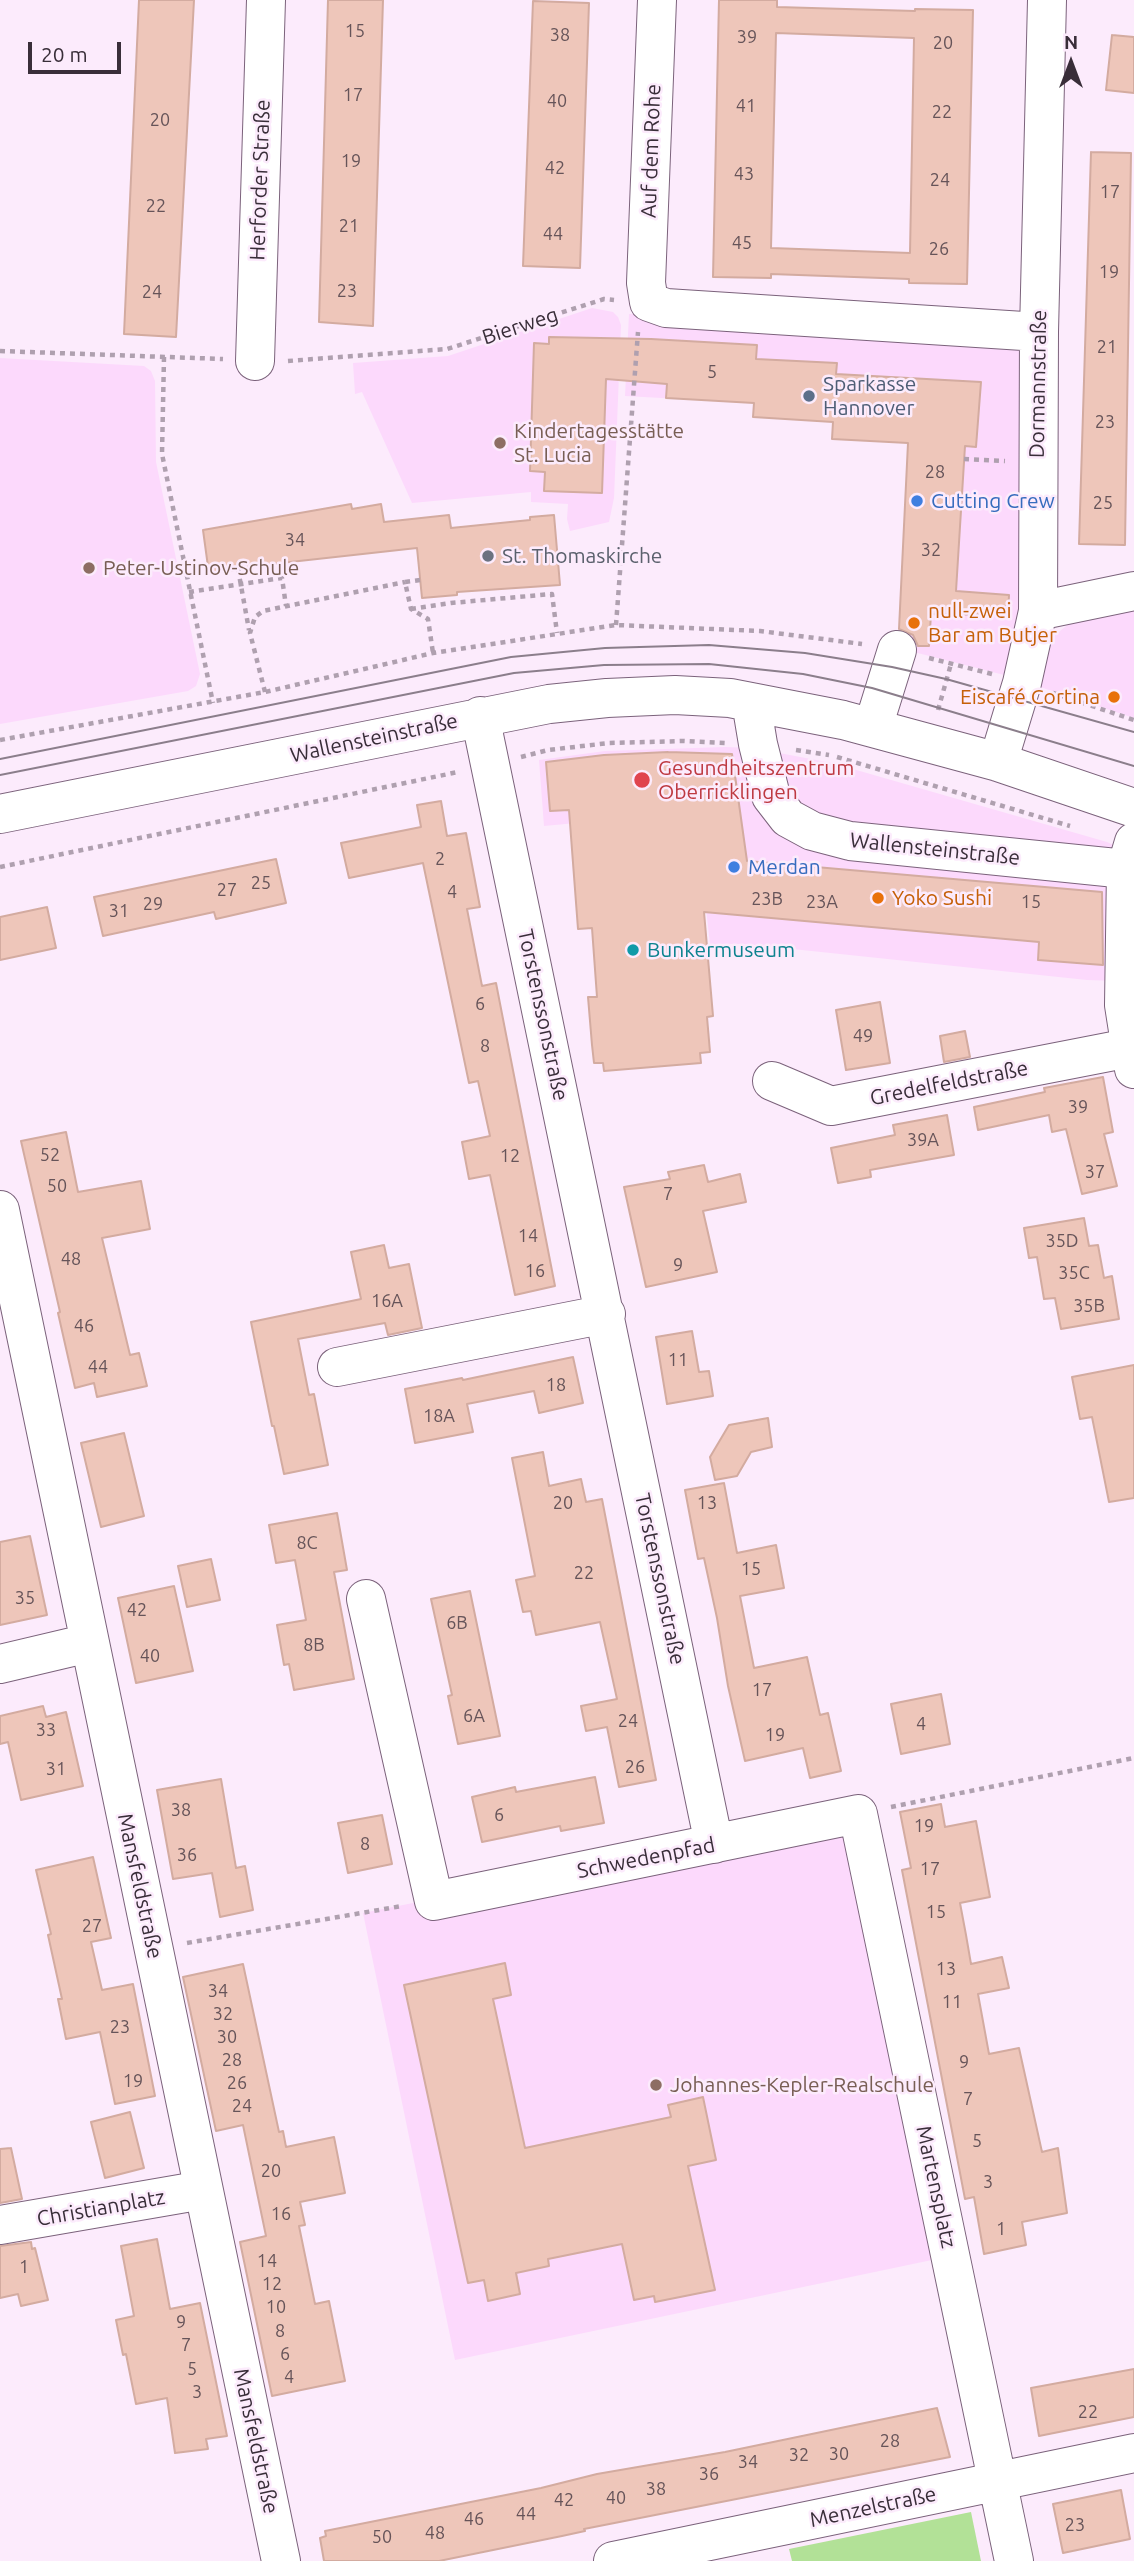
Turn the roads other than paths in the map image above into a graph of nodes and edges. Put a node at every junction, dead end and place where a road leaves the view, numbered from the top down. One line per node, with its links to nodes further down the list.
1 (266, 0): 5 (street, Herforder Straße)
2 (657, 0): 4 (street, Auf dem Rohe)
3 (1047, 0): 4 (street, Dormannstraße)
4 (1039, 332): 7 (street, Dormannstraße)
5 (255, 361)
6 (1134, 591): 7 (street)
7 (1038, 611): 12 (street, Dormannstraße)
8 (897, 650): 11 (street)
9 (751, 702): 10 (street, Wallensteinstraße); 11 (street, Wallensteinstraße); 15 (street, Wallensteinstraße)
10 (480, 716): 14 (street, Wallensteinstraße); 19 (street, Torstenssonstraße)
11 (873, 727): 12 (street, Wallensteinstraße)
12 (999, 762): 13 (street, Wallensteinstraße)
13 (1134, 808)
14 (0, 814)
15 (1130, 855): 16 (street, Gredelfeldstraße)
16 (1132, 1059): 17 (street, Gredelfeldstraße)
17 (772, 1081)
18 (0, 1210): 22 (street, Mansfeldstraße)
19 (606, 1314): 20 (street); 25 (street, Torstenssonstraße)
20 (337, 1367)
21 (366, 1600): 25 (street, Schwedenpfad)
22 (89, 1643): 23 (street); 26 (street, Mansfeldstraße)
23 (0, 1664)
24 (858, 1814): 25 (street, Schwedenpfad); 29 (street, Martensplatz)
25 (714, 1844)
26 (203, 2190): 27 (street, Christianplatz); 30 (street, Mansfeldstraße)
27 (0, 2225)
28 (1134, 2454): 29 (street, Menzelstraße)
29 (998, 2482): 31 (street, Menzelstraße); 32 (street, Martensplatz)
30 (281, 2561)
31 (613, 2561)
32 (1014, 2561)

